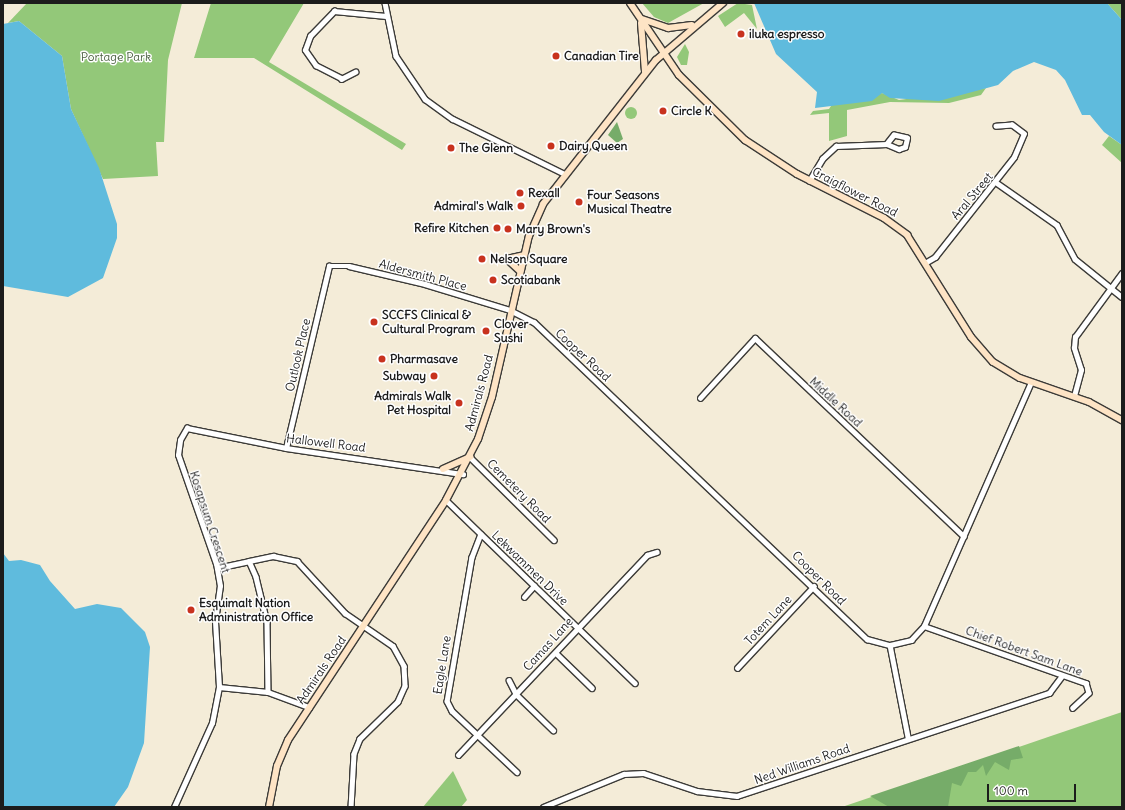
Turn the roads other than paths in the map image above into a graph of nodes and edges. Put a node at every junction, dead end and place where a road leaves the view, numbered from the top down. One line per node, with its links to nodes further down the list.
1 (385, 3): 4 (street)
2 (630, 3): 5 (main road, Craigflower Road)
3 (723, 3): 6 (main road, Admirals Road)
4 (386, 16): 8 (street); 12 (street)
5 (640, 18): 6 (main road); 7 (main road, Craigflower Road); 9 (main road)
6 (696, 23): 7 (main road, Admirals Road)
7 (662, 53): 9 (main road, Admirals Road); 13 (main road, Craigflower Road)
8 (356, 72)
9 (645, 72): 12 (main road, Admirals Road)
10 (996, 126): 14 (street, Aral Street)
11 (887, 144): 13 (street)
12 (565, 174): 15 (main road, Admirals Road)
13 (809, 181): 16 (main road, Craigflower Road)
14 (997, 183): 16 (street, Aral Street); 20 (street)
15 (524, 255): 18 (main road, Admirals Road); 18 (main road)
16 (926, 263): 23 (main road, Craigflower Road)
17 (329, 266): 22 (street, Aldersmith Place); 28 (street, Outlook Place)
18 (520, 271): 22 (main road, Admirals Road)
19 (1122, 273): 20 (street)
20 (1112, 287): 21 (street); 24 (street)
21 (1122, 297)
22 (510, 310): 29 (main road, Admirals Road); 40 (street, Cooper Road)
23 (1030, 382): 24 (main road, Craigflower Road); 34 (street)
24 (1074, 396): 26 (main road, Craigflower Road)
25 (700, 398): 34 (street, Middle Road)
26 (1122, 420)
27 (187, 428): 28 (street, Hallowell Road); 38 (street, Kosapsum Crescent)
28 (286, 448): 30 (street, Hallowell Road)
29 (470, 457): 30 (main road); 31 (main road, Admirals Road); 35 (street, Cemetery Road)
30 (443, 469): 31 (street, Hallowell Road)
31 (462, 474): 32 (main road, Admirals Road)
32 (446, 500): 33 (street, Lekwammen Drive); 42 (main road, Admirals Road)
33 (481, 534): 39 (street, Lekwammen Drive); 58 (street, Eagle Lane)
34 (964, 536): 43 (street)
35 (554, 540)
36 (657, 552): 44 (street, Camas Lane)
37 (249, 561): 38 (street); 42 (street); 53 (street)
38 (217, 568): 51 (street, Kosapsum Crescent)
39 (534, 586): 41 (street); 44 (street, Lekwammen Drive)
40 (814, 586): 45 (street, Cooper Road); 47 (street, Totem Lane)
41 (524, 597)
42 (364, 626): 55 (main road, Admirals Road); 64 (street)
43 (924, 626): 45 (street); 48 (street, Chief Robert Sam Lane)
44 (576, 627): 46 (street, Camas Lane); 50 (street, Lekwammen Drive)
45 (890, 646): 59 (street)
46 (556, 653): 52 (street); 54 (street, Camas Lane)
47 (737, 668)
48 (1061, 677): 56 (street, Chief Robert Sam Lane); 59 (street, Ned Williams Road)
49 (509, 680): 54 (street)
50 (636, 683)
51 (219, 687): 53 (street); 62 (street, Kosapsum Crescent)
52 (592, 688)
53 (268, 692): 55 (street)
54 (516, 694): 57 (street); 58 (street, Camas Lane)
55 (309, 707): 63 (main road, Admirals Road)
56 (1073, 708)
57 (553, 730)
58 (477, 735): 60 (street, Camas Lane); 61 (street, Eagle Lane)
59 (908, 737): 65 (street, Ned Williams Road)
60 (458, 755)
61 (517, 772)
62 (174, 807)
63 (269, 807)
64 (351, 807)
65 (543, 807)

